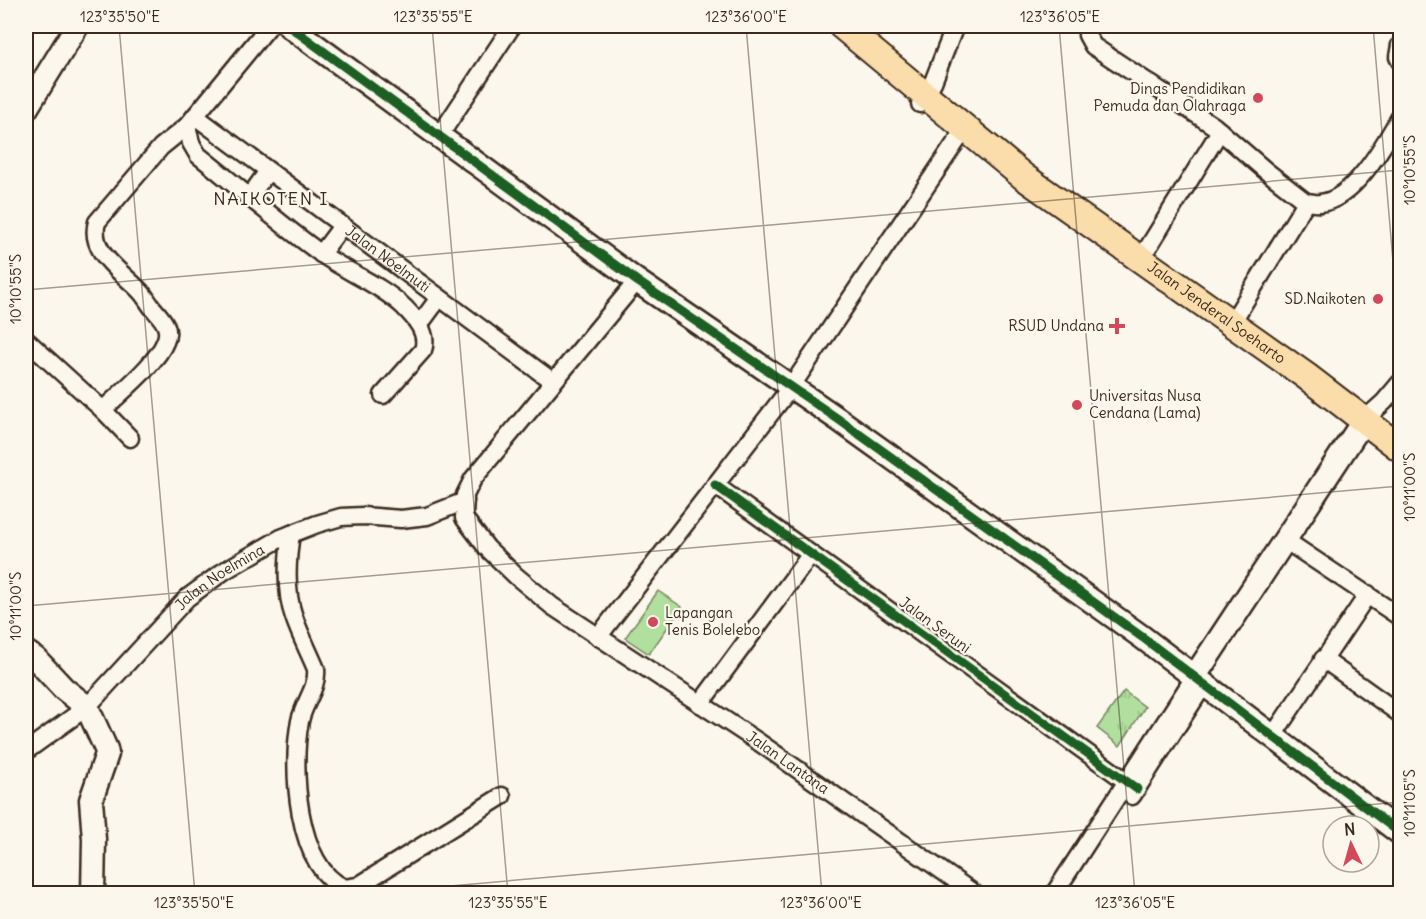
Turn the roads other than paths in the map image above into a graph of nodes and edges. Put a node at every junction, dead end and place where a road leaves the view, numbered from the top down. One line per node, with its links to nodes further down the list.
1 (77, 26): 12 (street)
2 (268, 26): 14 (street)
3 (289, 26): 16 (street)
4 (512, 26): 16 (street)
5 (826, 26): 11 (main road, Jalan Jenderal Soeharto)
6 (842, 26): 11 (main road, Jalan Jenderal Soeharto)
7 (955, 26): 11 (street)
8 (1089, 26): 15 (street)
9 (1401, 45): 10 (street)
10 (1401, 61)
11 (923, 100): 17 (main road, Jalan Jenderal Soeharto); 19 (main road, Jalan Jenderal Soeharto)
12 (26, 109)
13 (1401, 117): 21 (street)
14 (191, 121): 18 (street, Jalan Noelmuti); 20 (street); 34 (street)
15 (1220, 131): 21 (street); 24 (street)
16 (440, 135): 25 (street)
17 (960, 136): 19 (main road, Jalan Jenderal Soeharto); 32 (street)
18 (268, 171): 20 (street); 22 (street, Jalan Noelmuti)
19 (1033, 181): 24 (main road, Jalan Jenderal Soeharto)
20 (250, 196): 23 (street)
21 (1306, 202): 28 (street)
22 (342, 226): 23 (street); 26 (street, Jalan Noelmuti)
23 (321, 254): 27 (street)
24 (1141, 260): 28 (main road, Jalan Jenderal Soeharto)
25 (637, 281): 30 (street); 32 (street)
26 (439, 298): 27 (street); 30 (street, Jalan Noelmuti)
27 (418, 323): 33 (street)
28 (1231, 324): 35 (main road, Jalan Jenderal Soeharto)
29 (26, 340): 34 (street)
30 (552, 381): 39 (street)
31 (1401, 383): 35 (street)
32 (790, 387): 38 (street); 48 (street)
33 (382, 395)
34 (103, 410): 36 (street)
35 (1370, 424): 37 (main road, Jalan Jenderal Soeharto); 41 (street); 48 (street)
36 (130, 438)
37 (1401, 448)
38 (715, 485): 42 (street, Jalan Seruni); 45 (street)
39 (465, 501): 40 (street, Jalan Noelmina); 45 (street, Jalan Lantana)
40 (291, 534): 50 (street, Jalan Noelmina); 55 (street)
41 (1294, 546): 43 (street); 48 (street)
42 (811, 554): 49 (street); 54 (street, Jalan Seruni)
43 (1368, 594): 44 (street); 47 (street)
44 (1401, 618)
45 (598, 637): 49 (street, Jalan Lantana)
46 (26, 652): 50 (street)
47 (1323, 659): 51 (street); 52 (street)
48 (1200, 680): 52 (street); 54 (street)
49 (700, 704): 59 (street, Jalan Lantana)
50 (87, 707): 53 (street, Jalan Noelmina); 58 (street)
51 (1401, 714)
52 (1272, 737): 56 (street)
53 (26, 752)
54 (1132, 786): 57 (street)
55 (502, 795)
56 (1401, 833)
57 (1059, 892)
58 (93, 894)
59 (975, 894)

